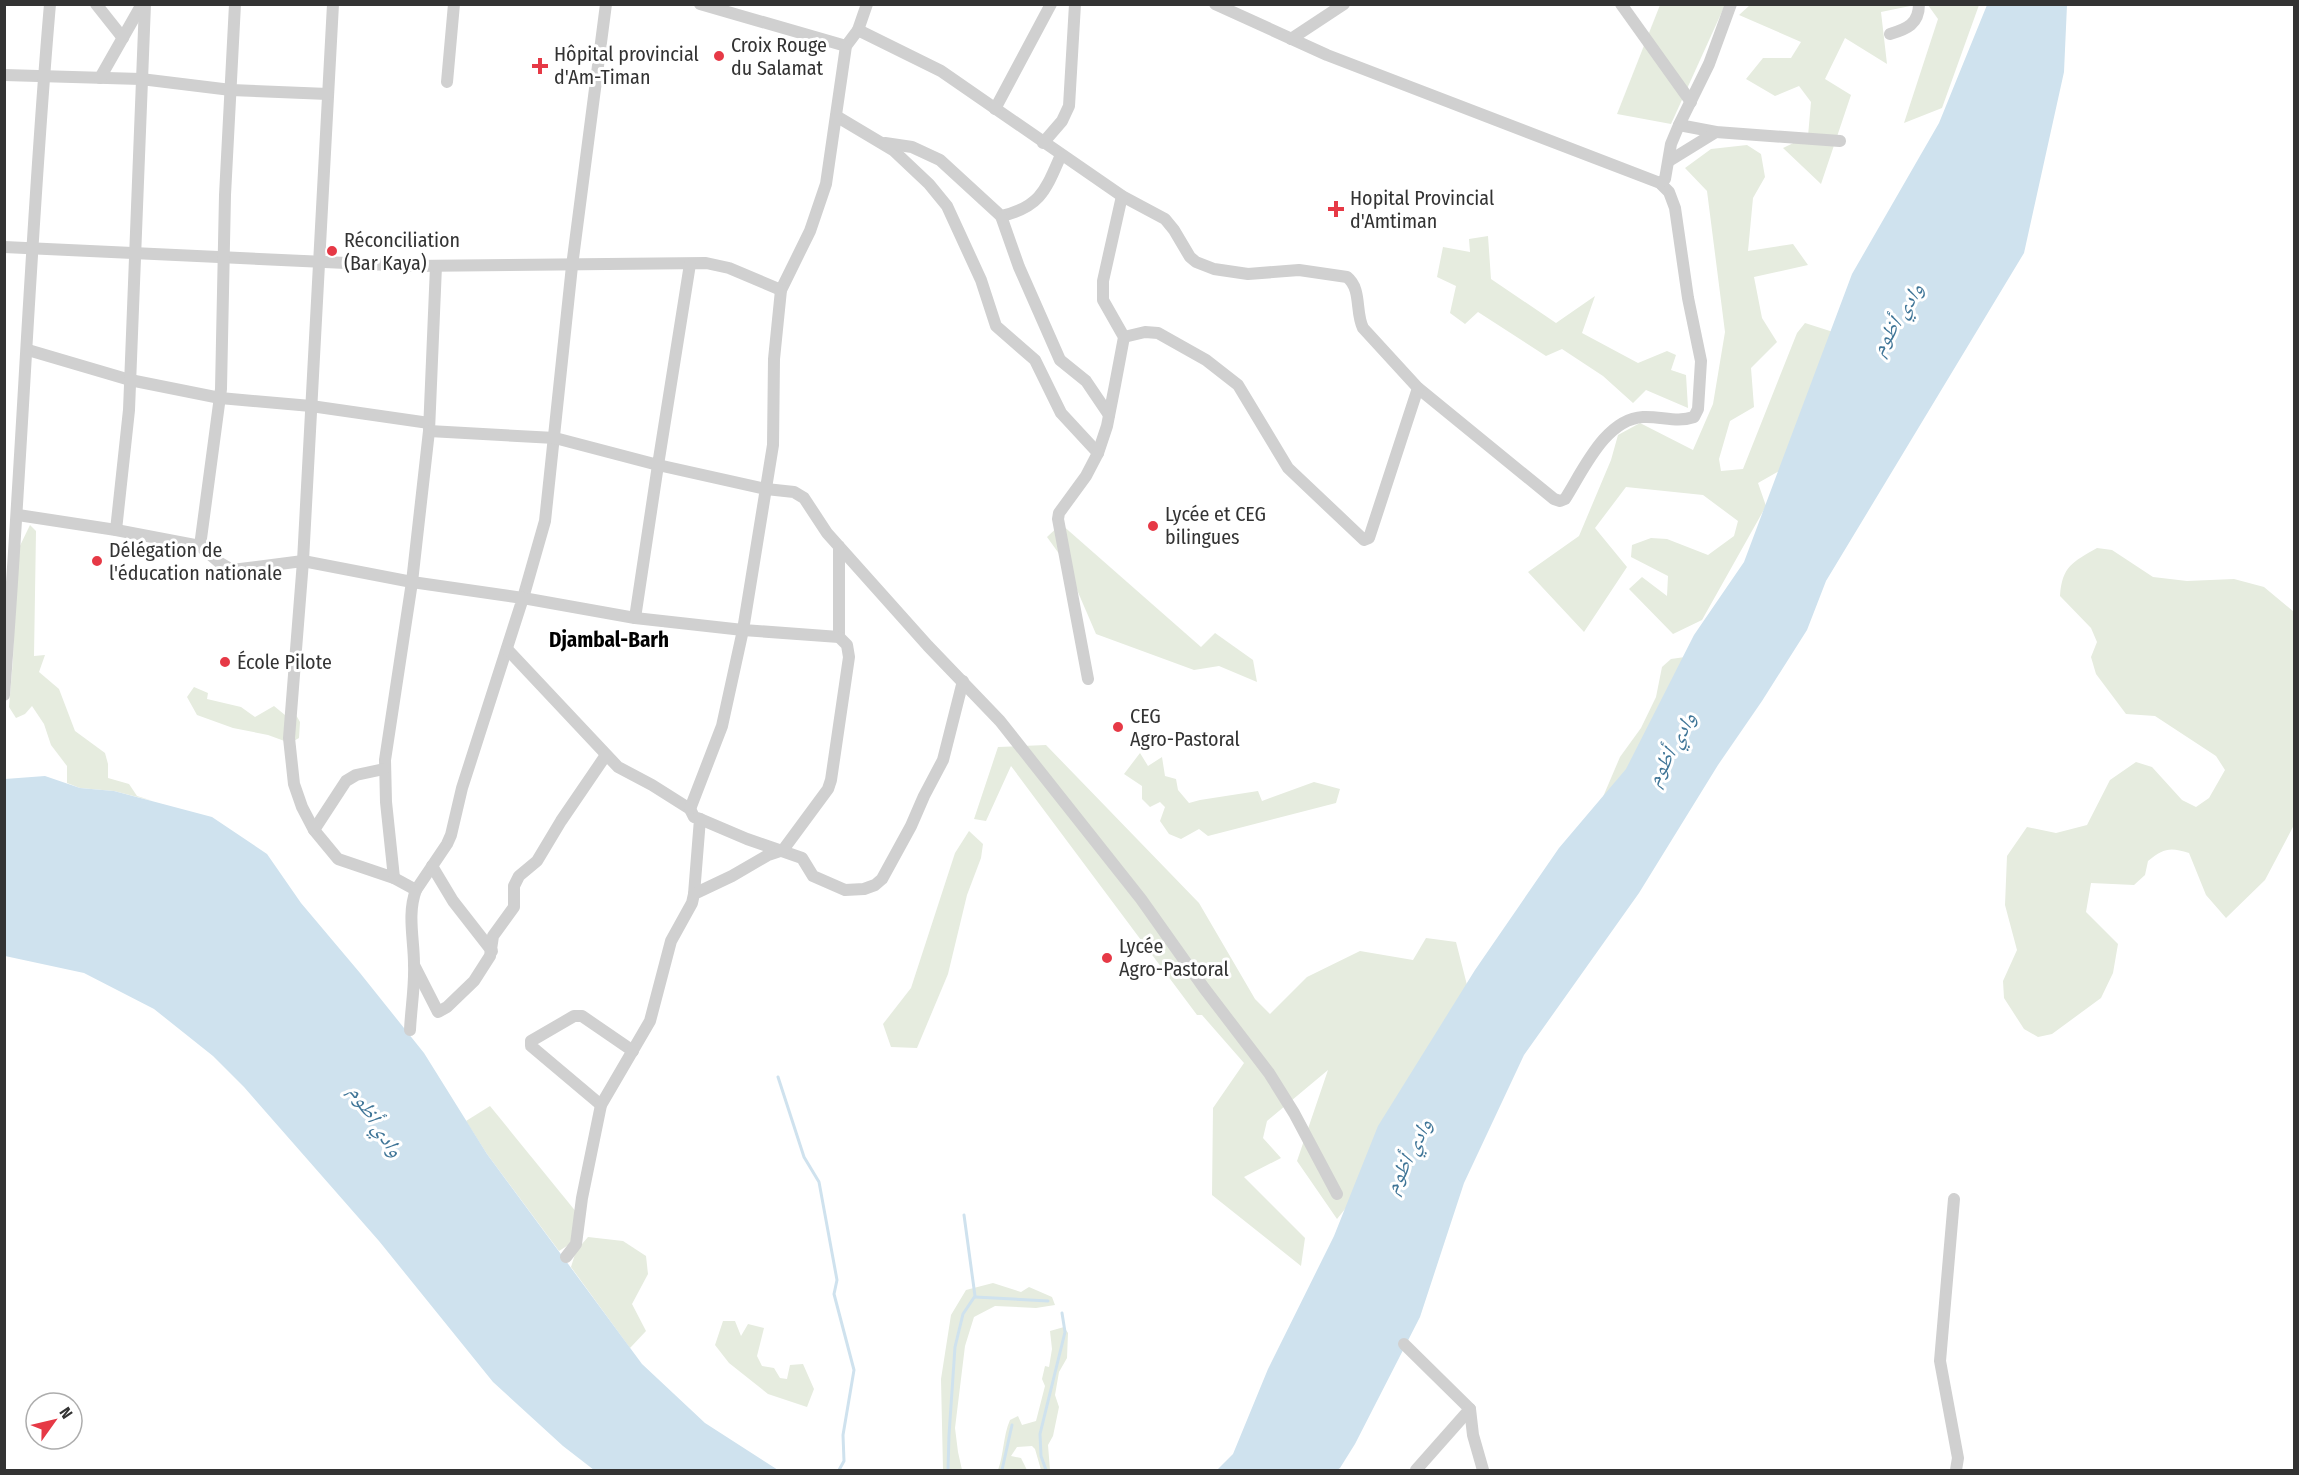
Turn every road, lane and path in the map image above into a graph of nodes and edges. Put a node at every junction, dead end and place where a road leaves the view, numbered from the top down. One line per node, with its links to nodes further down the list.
1 (50, 4): 23 (street)
2 (96, 4): 19 (street)
3 (143, 4): 19 (street); 25 (street)
4 (236, 4): 27 (street)
5 (333, 4): 28 (street)
6 (454, 4): 26 (street)
7 (606, 4): 49 (street)
8 (700, 4): 21 (street)
9 (867, 4): 17 (street)
10 (1051, 4): 30 (street)
11 (1075, 4): 36 (street)
12 (1215, 4): 20 (street)
13 (1344, 4): 20 (street)
14 (1621, 4): 29 (street)
15 (1731, 4): 29 (street)
16 (1919, 4): 18 (street)
17 (858, 30): 21 (street); 30 (street)
18 (1890, 34)
19 (123, 38): 24 (street)
20 (1291, 39): 39 (street)
21 (846, 46): 31 (street)
22 (4, 75): 23 (street)
23 (45, 77): 24 (street); 43 (street)
24 (100, 78): 25 (street)
25 (141, 80): 27 (street); 44 (street)
26 (447, 82)
27 (231, 90): 28 (street); 45 (street)
28 (328, 94): 46 (street)
29 (1691, 102): 32 (street)
30 (995, 109): 36 (street)
31 (836, 116): 35 (street); 50 (street)
32 (1678, 125): 33 (street); 38 (street)
33 (1716, 132): 34 (street); 38 (street)
34 (1840, 141)
35 (878, 142): 41 (street); 60 (street)
36 (1043, 143): 37 (street)
37 (1061, 155): 40 (street); 41 (street)
38 (1669, 161): 39 (street)
39 (1660, 183): 54 (street)
40 (1122, 196): 51 (street); 54 (street)
41 (1001, 216): 57 (street)
42 (4, 247): 43 (street)
43 (33, 249): 44 (street); 52 (street)
44 (135, 254): 45 (street); 53 (street)
45 (224, 258): 46 (street); 55 (street)
46 (319, 261): 48 (street); 56 (street)
47 (690, 264): 49 (street); 50 (street); 61 (street)
48 (436, 266): 49 (street); 58 (street)
49 (572, 266): 59 (street)
50 (781, 290): 62 (street)
51 (1124, 337): 54 (street); 57 (street)
52 (28, 350): 53 (street); 63 (street)
53 (130, 380): 55 (street); 64 (street)
54 (1418, 388)
55 (220, 398): 56 (street); 65 (street)
56 (311, 406): 58 (street); 67 (street)
57 (1109, 415): 60 (street)
58 (429, 427): 59 (street); 68 (street)
59 (555, 438): 61 (street); 69 (street)
60 (1098, 453): 75 (street)
61 (658, 465): 62 (street); 71 (street)
62 (766, 489): 66 (street); 72 (street)
63 (18, 515): 64 (street); 70 (street)
64 (116, 530): 65 (street)
65 (200, 546): 67 (street)
66 (839, 546): 73 (street); 76 (street)
67 (303, 561): 68 (street); 82 (street)
68 (412, 582): 69 (street); 79 (street)
69 (523, 598): 71 (street); 74 (street)
70 (8, 610): 77 (street)
71 (635, 618): 72 (street)
72 (743, 630): 73 (street); 80 (street)
73 (839, 637): 83 (street)
74 (507, 649): 78 (street); 84 (street)
75 (1088, 679)
76 (963, 681): 83 (street); 93 (street)
77 (4, 695)
78 (606, 755): 80 (street); 88 (street)
79 (384, 770): 82 (street); 85 (street)
80 (690, 809): 81 (street)
81 (700, 819): 83 (street); 87 (street)
82 (314, 830): 85 (street)
83 (783, 850): 87 (street)
84 (432, 866): 86 (street); 88 (street)
85 (394, 878): 86 (street)
86 (416, 890): 89 (street)
87 (694, 894): 91 (street)
88 (492, 951): 89 (street)
89 (414, 965): 90 (street)
90 (410, 1030)
91 (633, 1052): 92 (street); 92 (street)
92 (601, 1104): 95 (street)
93 (1336, 1194)
94 (1954, 1200): 100 (street)
95 (567, 1257)
96 (1404, 1344): 97 (street)
97 (1470, 1409): 98 (street); 99 (street)
98 (1416, 1470)
99 (1483, 1470)
100 (1956, 1470)

